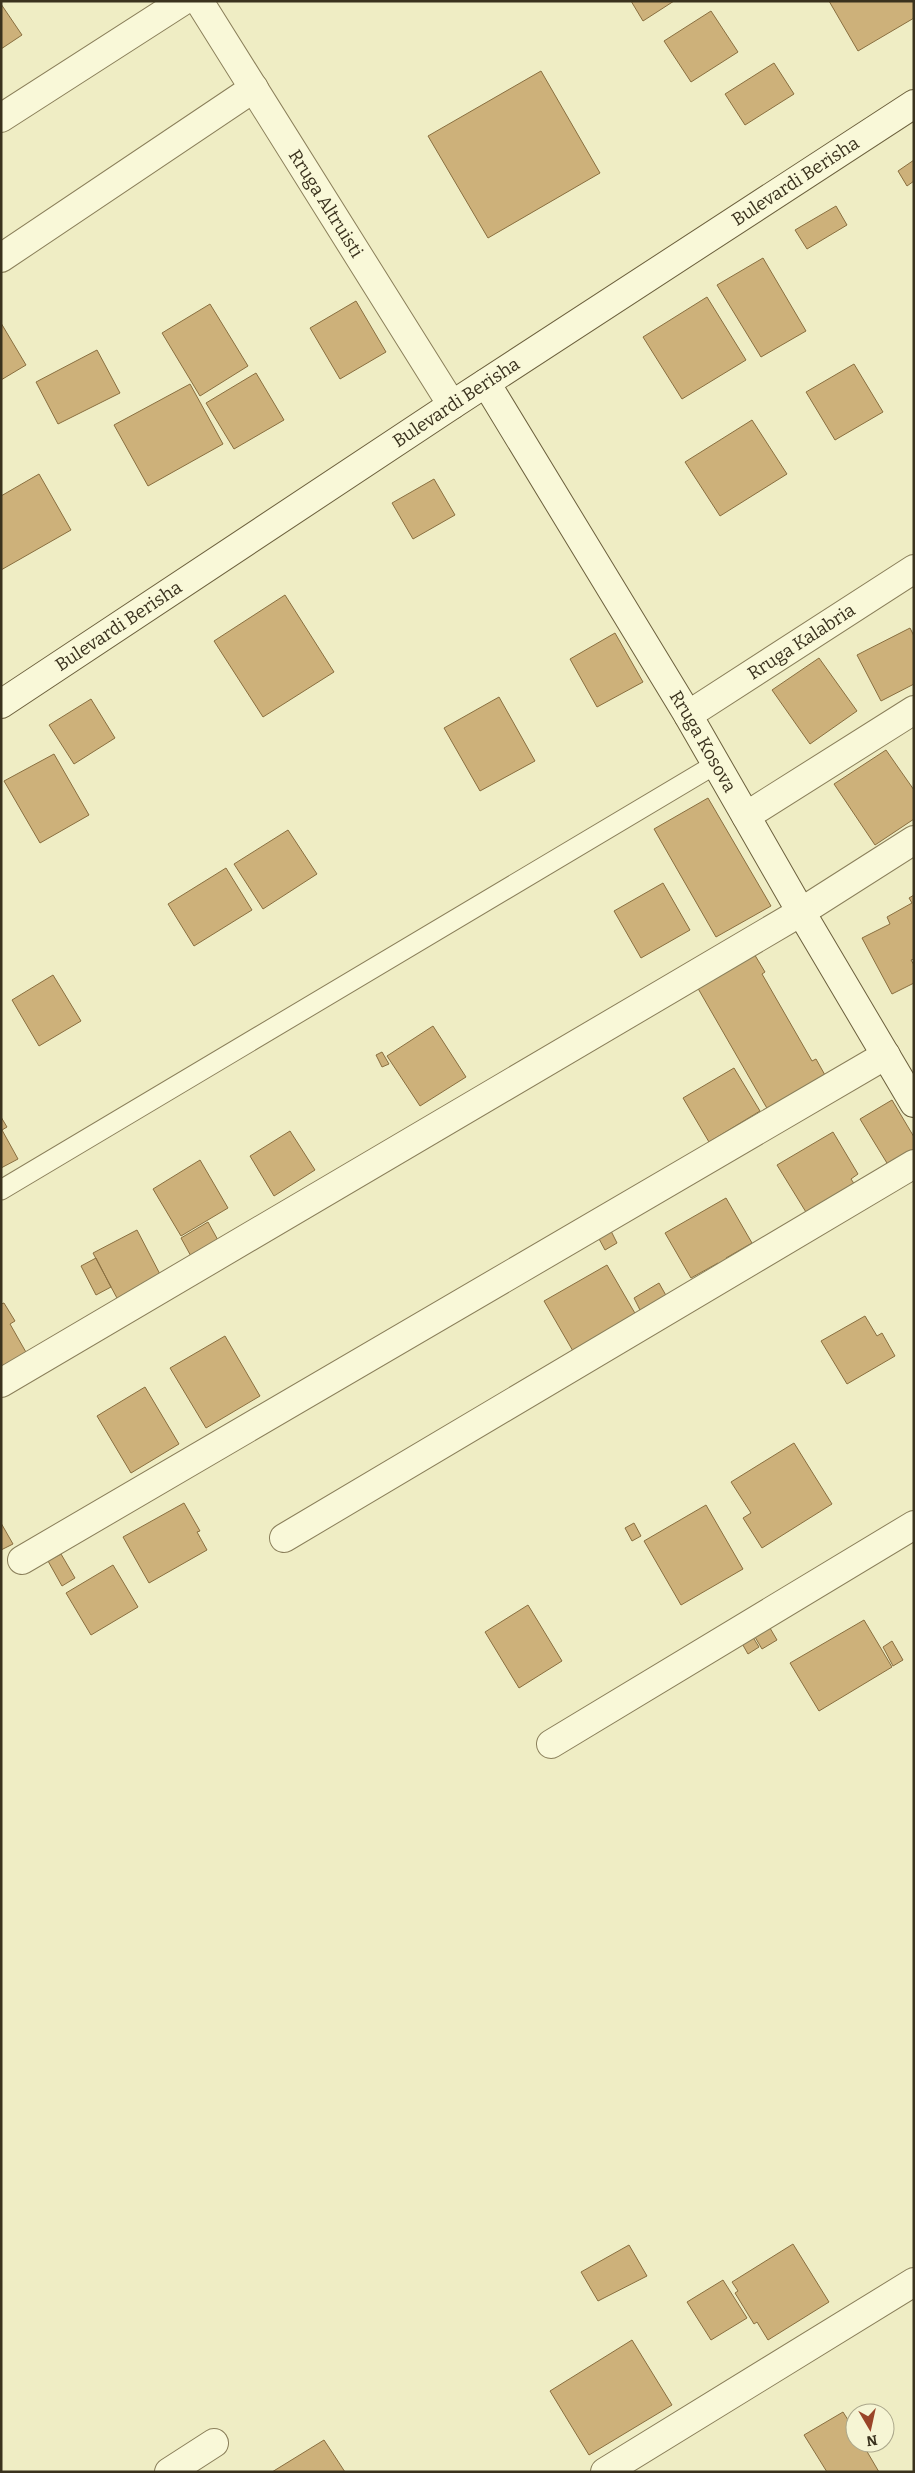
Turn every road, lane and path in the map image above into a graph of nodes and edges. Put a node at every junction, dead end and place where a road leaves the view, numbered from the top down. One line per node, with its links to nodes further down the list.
1 (182, 1): 5 (street)
2 (199, 1): 3 (street, Rruga Altruisti)
3 (254, 88): 6 (street); 8 (street, Rruga Altruisti)
4 (914, 104): 7 (street, Bulevardi Berisha)
5 (1, 118)
6 (1, 258)
7 (486, 383): 8 (street, Bulevardi Berisha); 12 (street, Rruga Kosova)
8 (452, 405): 10 (street, Bulevardi Berisha)
9 (914, 569): 12 (street, Rruga Kalabria)
10 (1, 704)
11 (914, 710): 14 (street)
12 (688, 715): 13 (street, Rruga Kosova)
13 (716, 764): 14 (street, Rruga Kosova); 20 (lane)
14 (746, 816): 16 (street, Rruga Kosova)
15 (914, 840): 16 (street)
16 (801, 912): 17 (street, Rruga Kosova); 21 (street)
17 (886, 1055): 18 (street, Rruga Kosova); 24 (street)
18 (914, 1103)
19 (914, 1164): 23 (street)
20 (1, 1190)
21 (1, 1383)
22 (914, 1525): 25 (street)
23 (284, 1538)
24 (22, 1560)
25 (551, 1744)
26 (914, 2282): 29 (street)
27 (214, 2443): 28 (street)
28 (169, 2472)
29 (606, 2472)

